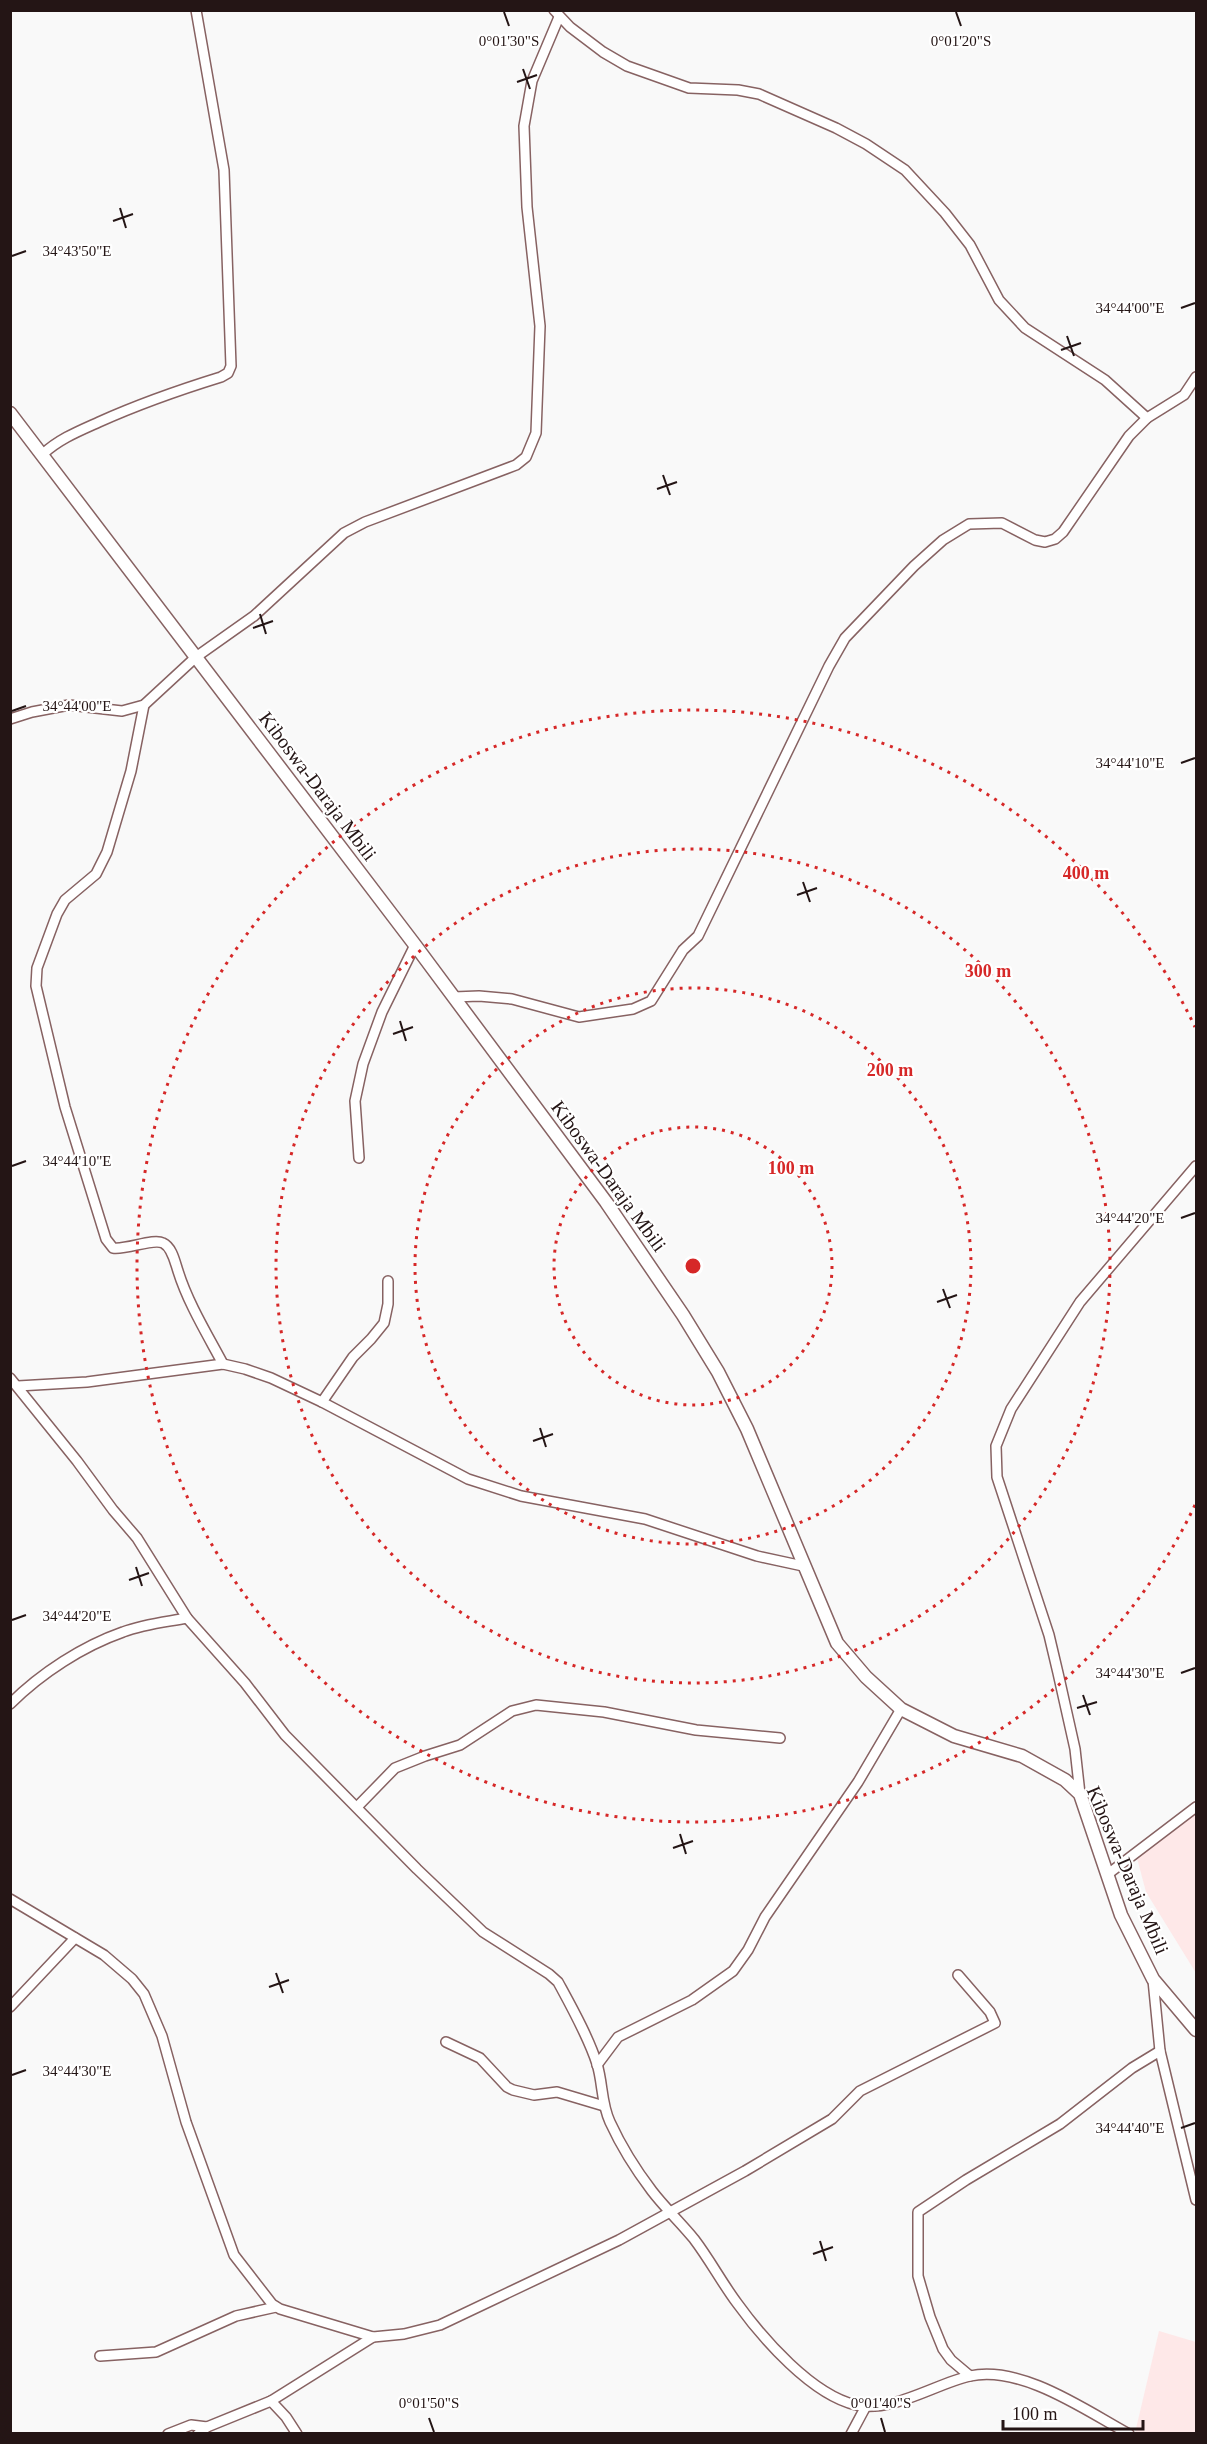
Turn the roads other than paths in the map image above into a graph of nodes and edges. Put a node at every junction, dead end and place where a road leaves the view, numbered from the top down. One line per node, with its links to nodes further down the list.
1 (196, 10): 6 (street)
2 (556, 14): 5 (street); 7 (street)
3 (1197, 378): 5 (street)
4 (10, 412): 6 (main road, Kiboswa-Daraja Mbili)
5 (1147, 418): 11 (street)
6 (43, 454): 7 (main road, Kiboswa-Daraja Mbili)
7 (196, 657): 8 (street); 10 (main road, Kiboswa-Daraja Mbili)
8 (144, 705): 9 (street); 15 (street)
9 (10, 719)
10 (415, 945): 11 (main road, Kiboswa-Daraja Mbili); 12 (street)
11 (454, 997): 19 (main road, Kiboswa-Daraja Mbili)
12 (359, 1158)
13 (1197, 1166): 24 (street)
14 (388, 1281): 18 (street)
15 (223, 1364): 17 (street); 18 (street)
16 (10, 1378): 17 (street)
17 (18, 1386): 20 (street)
18 (322, 1402): 19 (street)
19 (803, 1566): 22 (main road, Kiboswa-Daraja Mbili)
20 (187, 1618): 21 (street); 25 (street)
21 (10, 1704)
22 (901, 1709): 24 (main road, Kiboswa-Daraja Mbili); 36 (street)
23 (780, 1738): 25 (street)
24 (1080, 1794): 27 (main road, Kiboswa-Daraja Mbili)
25 (357, 1807): 36 (street)
26 (1197, 1807): 27 (street)
27 (1108, 1874): 31 (main road, Kiboswa-Daraja Mbili)
28 (10, 1899): 29 (street)
29 (75, 1938): 32 (street); 40 (street)
30 (958, 1975): 39 (street)
31 (1153, 1979): 33 (main road, Kiboswa-Daraja Mbili); 35 (street)
32 (10, 2007)
33 (1197, 2030)
34 (446, 2042): 37 (street)
35 (1160, 2051): 38 (street); 43 (street)
36 (597, 2065): 37 (street)
37 (604, 2106): 39 (street)
38 (1197, 2200)
39 (671, 2212): 41 (street); 45 (street)
40 (276, 2307): 41 (street); 42 (street)
41 (373, 2337): 44 (street)
42 (100, 2356)
43 (970, 2376): 45 (street); 51 (street)
44 (271, 2401): 46 (street); 49 (street)
45 (866, 2406): 50 (street)
46 (207, 2427): 47 (street); 48 (street)
47 (168, 2433)
48 (198, 2433)
49 (297, 2433)
50 (851, 2433)
51 (1129, 2433)

